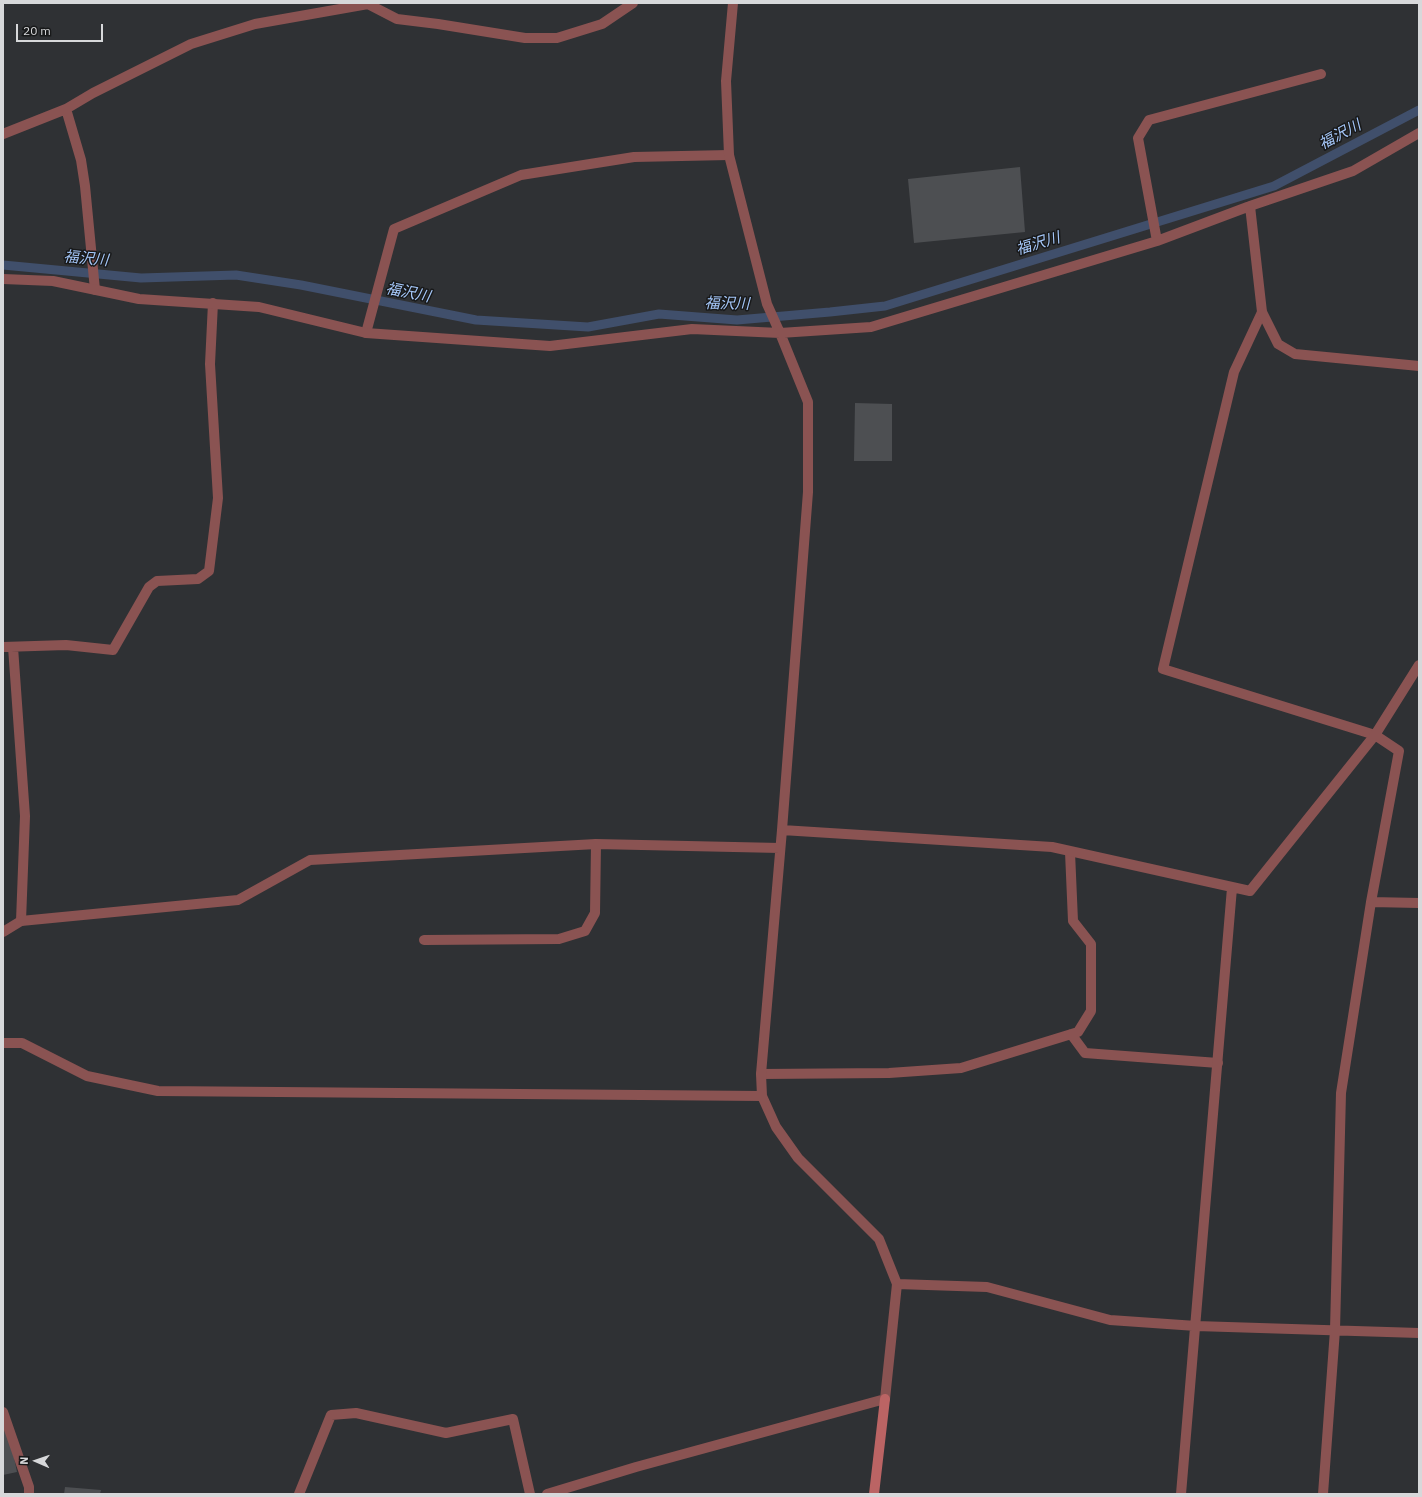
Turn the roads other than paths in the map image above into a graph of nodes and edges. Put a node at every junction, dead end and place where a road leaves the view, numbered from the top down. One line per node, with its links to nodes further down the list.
1 (633, 3): 4 (street)
2 (733, 3): 7 (street)
3 (1321, 74): 9 (street)
4 (66, 109): 6 (street); 11 (street)
5 (1419, 133): 8 (street)
6 (3, 134)
7 (729, 155): 14 (street); 15 (street)
8 (1250, 206): 9 (street); 13 (street)
9 (1157, 241): 15 (street)
10 (3, 279): 11 (street)
11 (95, 290): 12 (street)
12 (213, 303): 14 (street); 17 (street)
13 (1262, 312): 16 (street); 19 (street)
14 (366, 333): 15 (street)
15 (780, 333): 20 (street)
16 (1419, 366)
17 (8, 647): 27 (street)
18 (1419, 665): 19 (street)
19 (1375, 735): 24 (street); 25 (street)
20 (782, 830): 22 (street); 23 (street)
21 (596, 844): 22 (street); 27 (street); 29 (street)
22 (780, 848): 33 (street)
23 (1070, 852): 24 (street); 30 (street)
24 (1232, 888): 32 (street)
25 (1371, 902): 26 (street); 37 (street)
26 (1419, 903)
27 (21, 921): 28 (street)
28 (3, 932)
29 (424, 940)
30 (1071, 1034): 32 (street); 33 (street)
31 (3, 1043): 34 (street)
32 (1218, 1063): 36 (street)
33 (761, 1074): 34 (street)
34 (762, 1096): 35 (street)
35 (897, 1284): 36 (street); 39 (street)
36 (1196, 1326): 37 (street); 46 (street)
37 (1335, 1330): 38 (street); 47 (street)
38 (1419, 1333)
39 (885, 1399): 44 (street); 45 (street)
40 (3, 1412): 41 (street)
41 (29, 1494)
42 (299, 1494): 43 (street)
43 (530, 1494)
44 (547, 1494)
45 (874, 1494)
46 (1181, 1494)
47 (1323, 1494)

